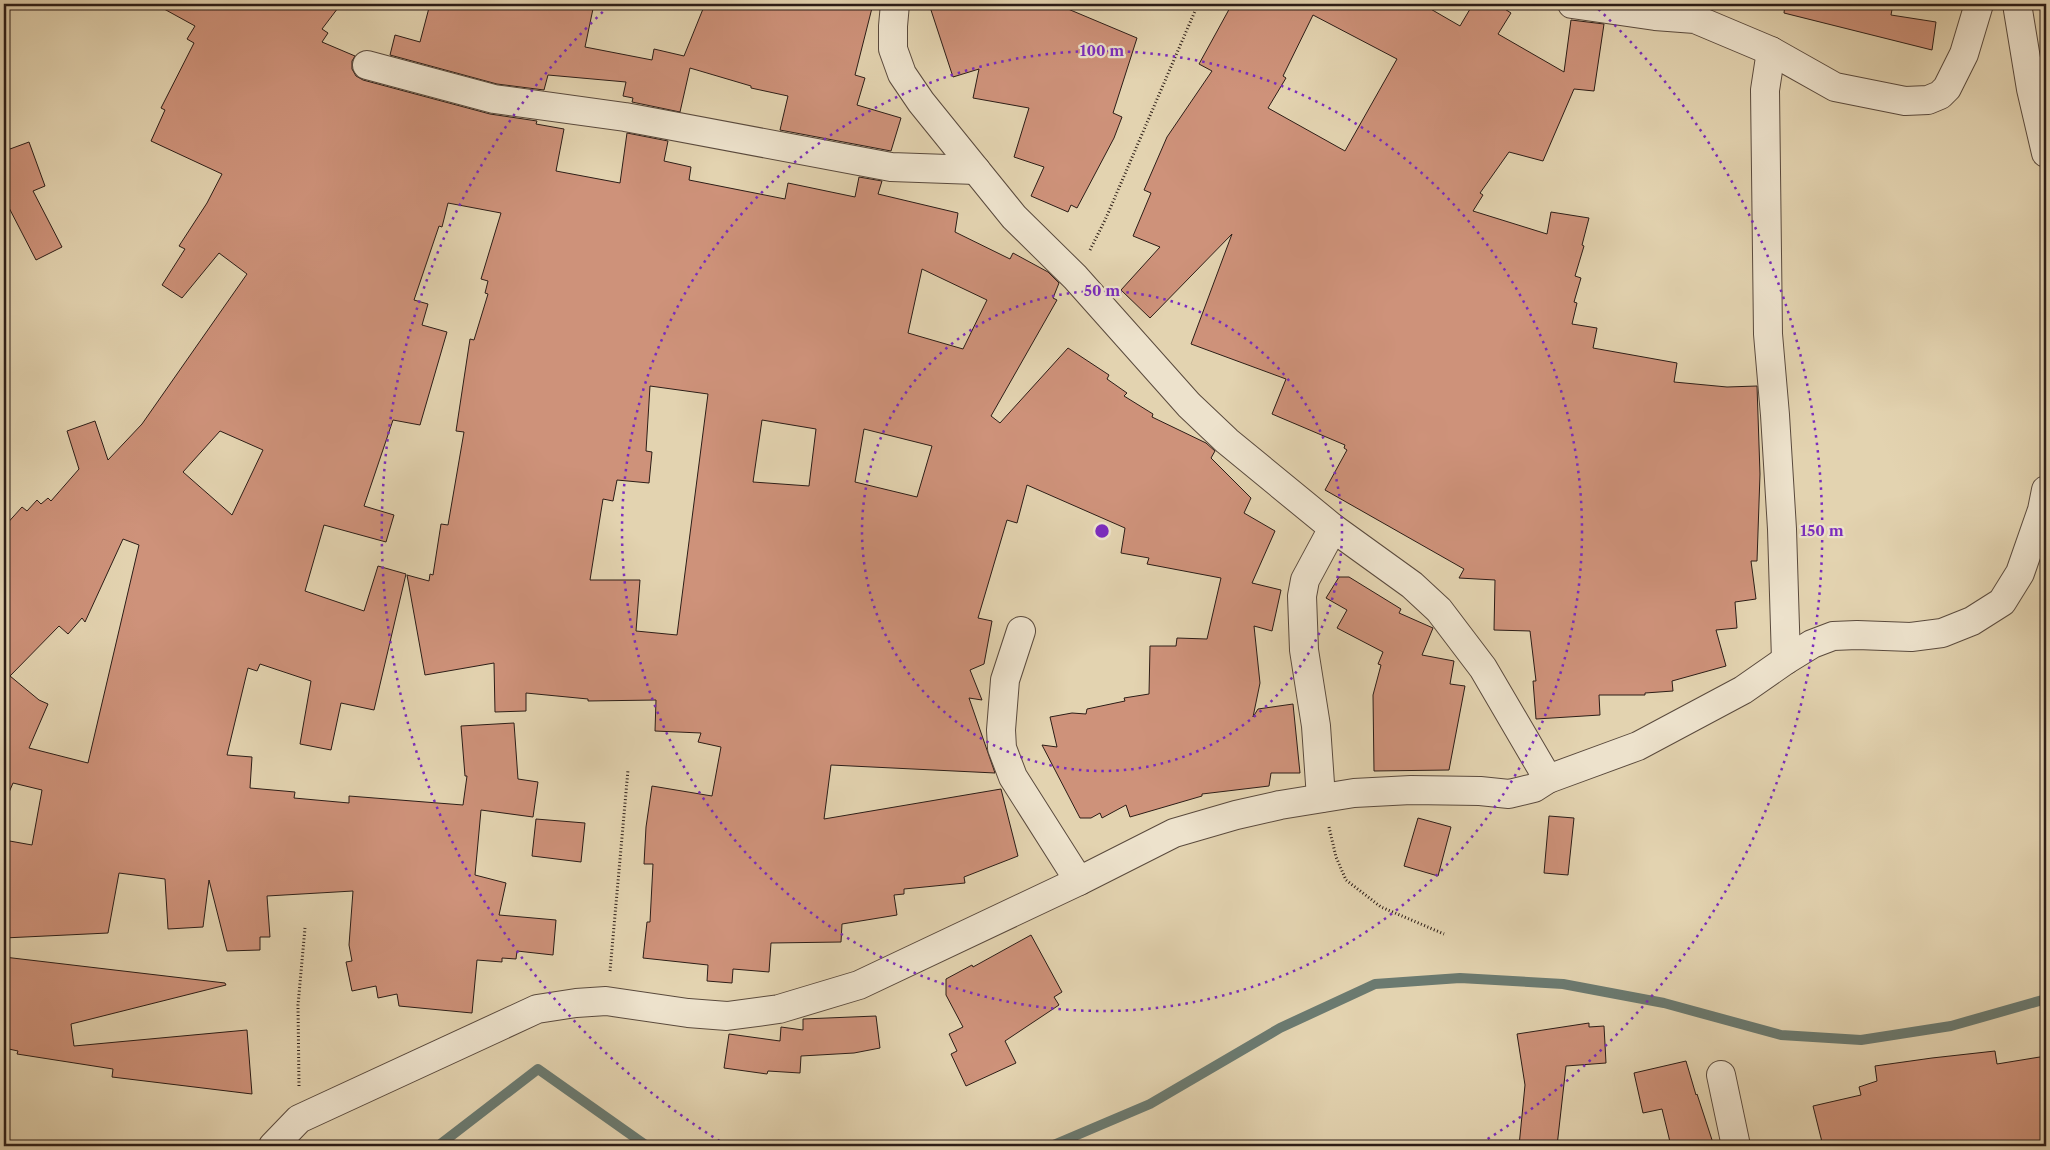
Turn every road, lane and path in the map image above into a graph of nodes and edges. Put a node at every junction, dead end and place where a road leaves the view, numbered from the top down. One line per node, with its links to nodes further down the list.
1 (895, 4): 10 (street)
2 (1198, 4): 11 (path)
3 (1572, 4): 6 (street)
4 (1979, 4): 7 (street)
5 (2017, 4): 9 (street)
6 (1690, 11): 7 (street)
7 (1771, 51): 15 (street)
8 (367, 65): 10 (street)
9 (2046, 153)
10 (976, 170): 11 (street)
11 (1075, 277): 13 (street)
12 (2046, 490): 15 (street)
13 (1333, 528): 17 (street); 18 (street)
14 (1021, 631): 19 (street)
15 (1786, 660): 17 (street)
16 (628, 770): 22 (path)
17 (1548, 779): 18 (street)
18 (1321, 798): 19 (street); 21 (path)
19 (1079, 881): 22 (street)
20 (305, 928): 24 (path)
21 (1444, 934)
22 (606, 1002): 24 (street)
23 (1720, 1075): 26 (street)
24 (299, 1119): 25 (street)
25 (273, 1146)
26 (1736, 1146)

